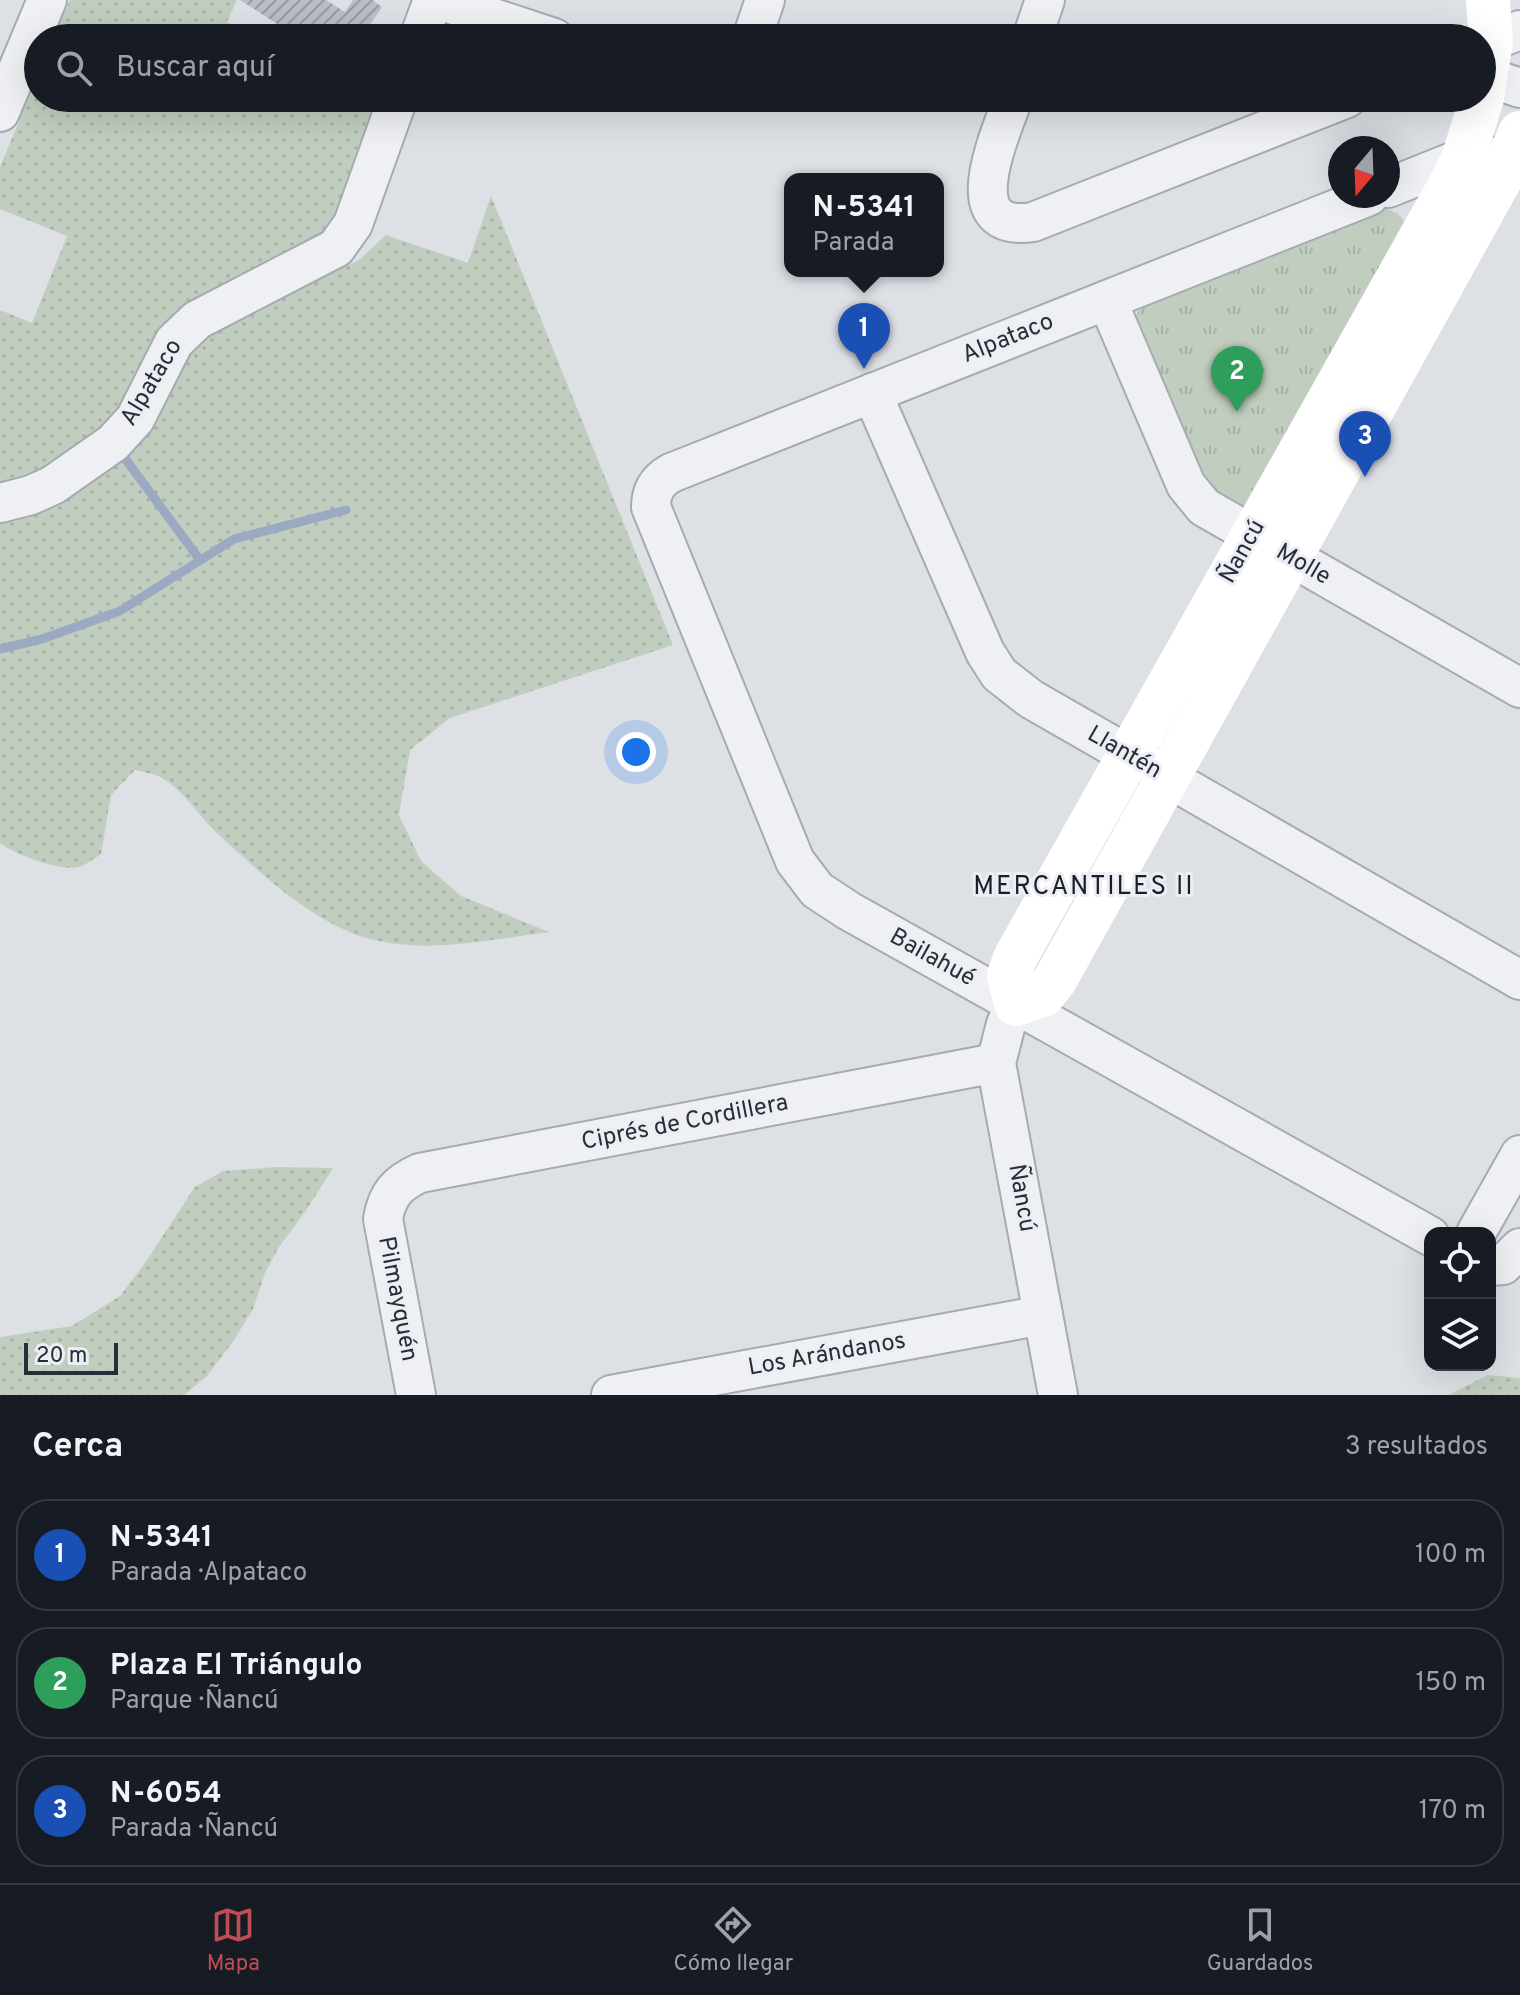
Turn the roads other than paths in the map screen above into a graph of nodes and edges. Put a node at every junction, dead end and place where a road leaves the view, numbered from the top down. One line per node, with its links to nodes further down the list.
1 (47, 0): 5 (street)
2 (436, 0): 6 (street); 7 (street)
3 (765, 0): 8 (street)
4 (1045, 0): 9 (street)
5 (35, 24)
6 (425, 24)
7 (511, 24)
8 (757, 24)
9 (1037, 24)
10 (24, 45): 11 (street)
11 (8, 77): 12 (street)
12 (0, 112)
13 (393, 112): 24 (street, Alpataco)
14 (1008, 112): 15 (street)
15 (1312, 112)
16 (1478, 112): 18 (street, Ñancú)
17 (1520, 135): 18 (street); 26 (street, Ñancú)
18 (1463, 159): 19 (street); 25 (street, Ñancú)
19 (1400, 183)
20 (1339, 208): 21 (street, Alpataco)
21 (1107, 300): 22 (street, Alpataco); 25 (street, Molle)
22 (872, 393): 23 (street, Alpataco); 28 (street, Llantén)
23 (653, 490): 31 (street, Bailahué)
24 (0, 503)
25 (1252, 536): 26 (street, Molle); 28 (street, Ñancú)
26 (1291, 558): 27 (street, Molle); 29 (street, Ñancú)
27 (1520, 688)
28 (1129, 756): 29 (street, Llantén); 31 (street, Ñancú)
29 (1168, 778): 30 (street, Llantén); 31 (street, Ñancú)
30 (1520, 980)
31 (1016, 1004): 32 (street, Ñancú); 36 (street, Bailahué)
32 (996, 1063): 34 (street, Ciprés de Cordillera); 37 (street, Ñancú)
33 (1520, 1155): 35 (street)
34 (385, 1204): 38 (street, Pilmayquén)
35 (1479, 1227)
36 (1424, 1233)
37 (1043, 1315): 39 (street, Los Arándanos); 40 (street, Ñancú)
38 (416, 1395)
39 (611, 1395)
40 (1058, 1395)

